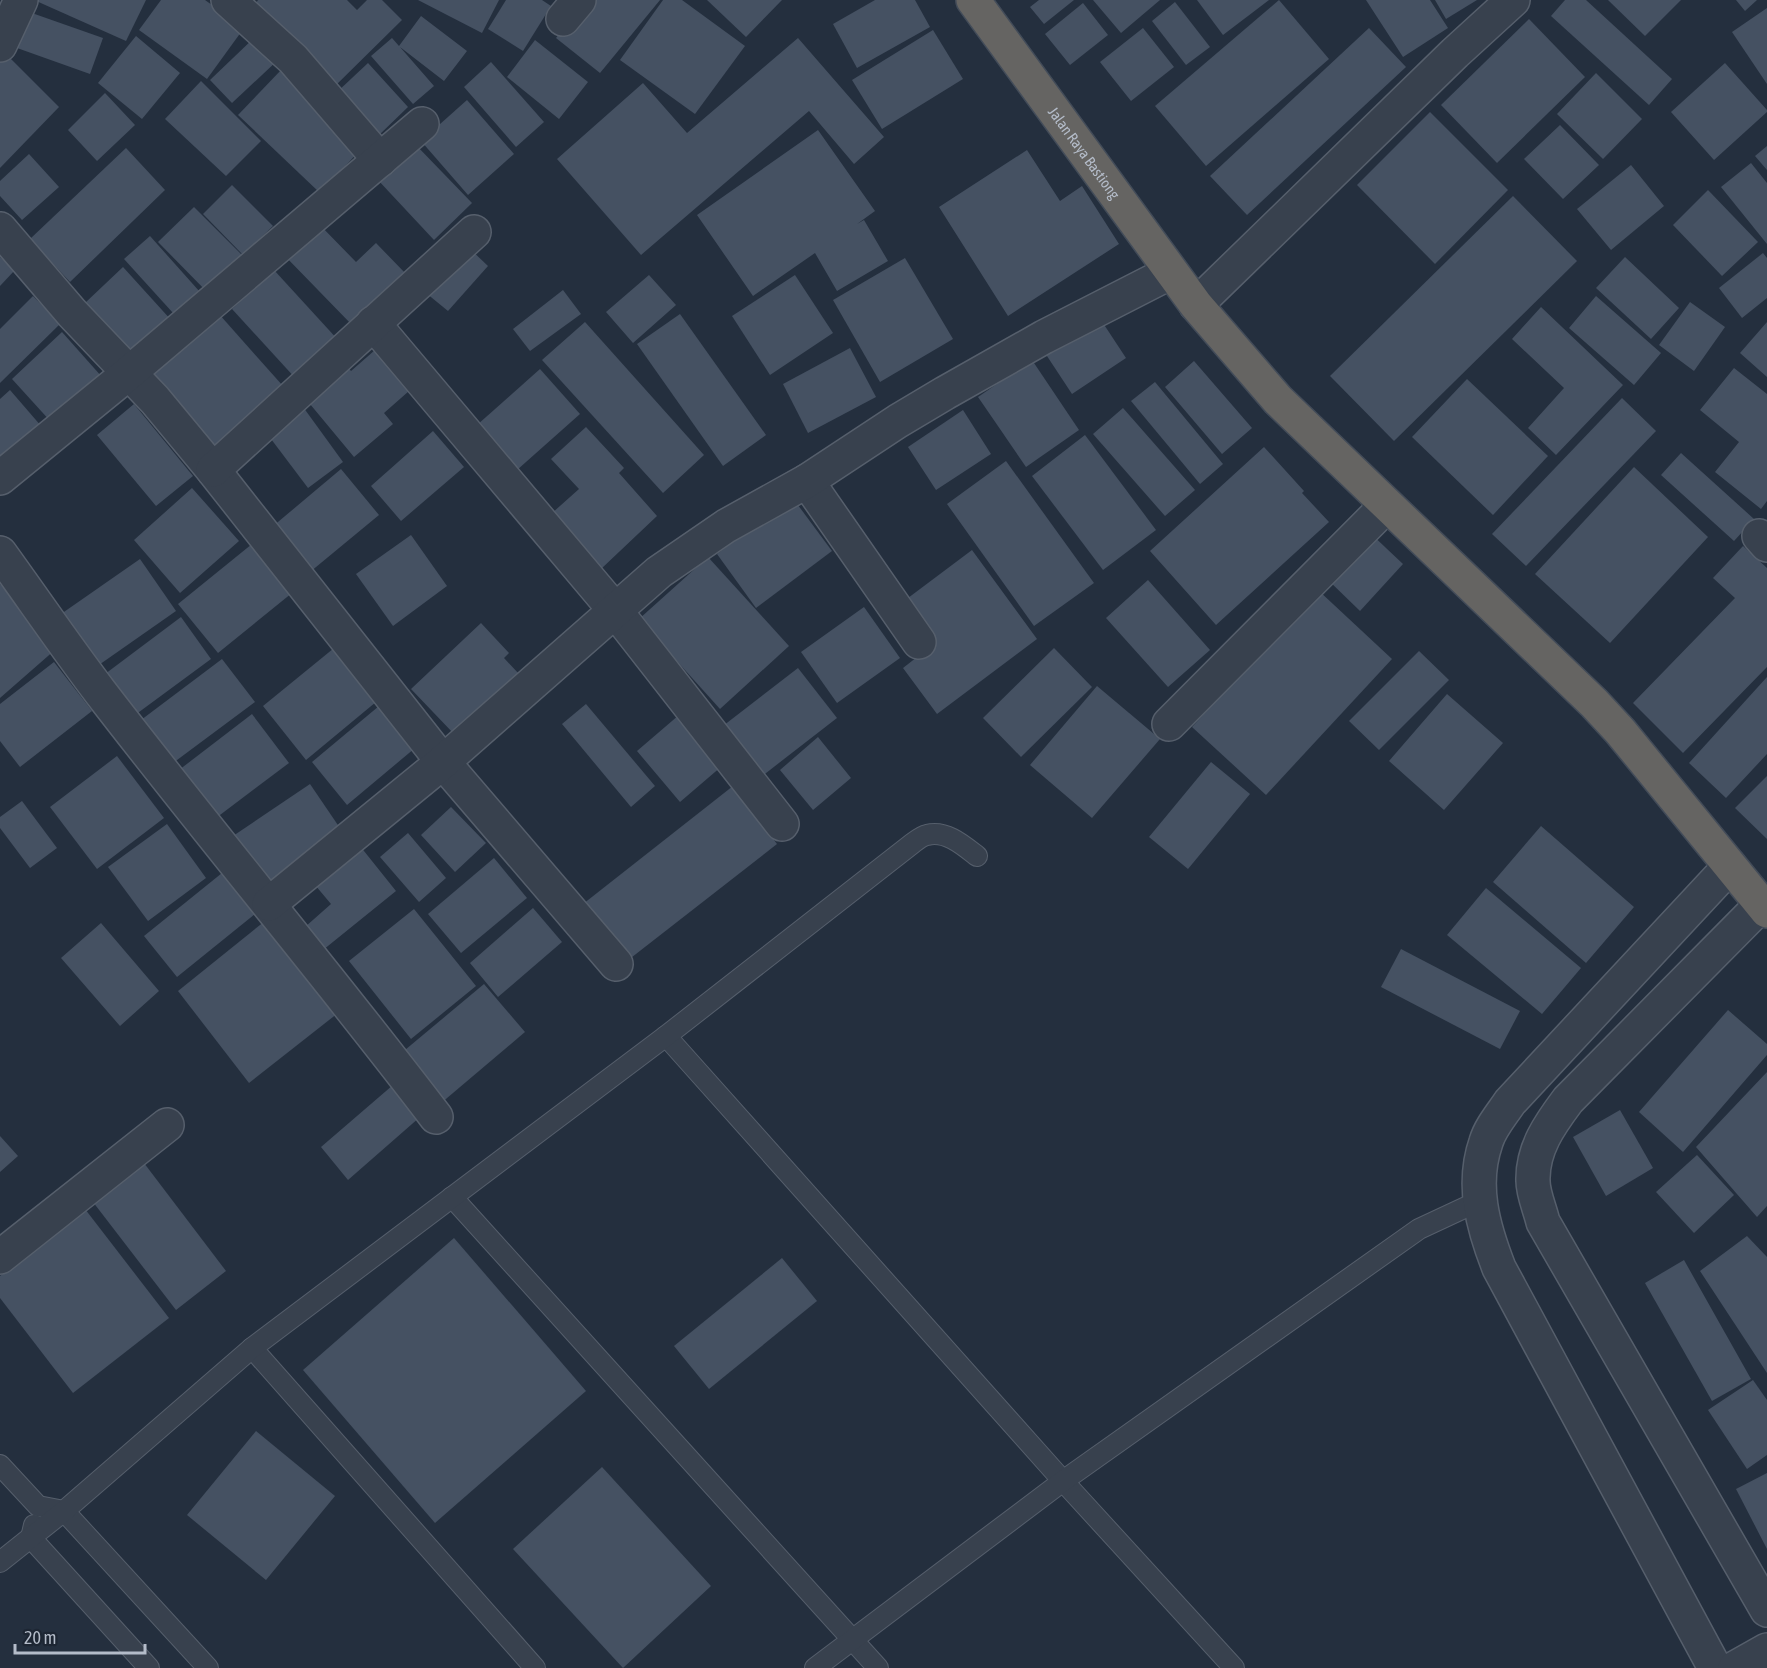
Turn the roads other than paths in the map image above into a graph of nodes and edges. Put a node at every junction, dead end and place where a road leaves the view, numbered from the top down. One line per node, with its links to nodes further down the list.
1 (21, 0): 5 (street)
2 (228, 0): 7 (street)
3 (974, 0): 10 (highway, Jalan Raya Bastiong)
4 (1513, 0): 11 (street)
5 (0, 45)
6 (422, 124): 7 (street)
7 (380, 160): 13 (street)
8 (0, 229): 13 (street)
9 (474, 232): 12 (street)
10 (1171, 272): 11 (highway, Jalan Raya Bastiong); 16 (street)
11 (1196, 305): 17 (highway, Jalan Raya Bastiong)
12 (373, 323): 14 (street); 19 (street)
13 (130, 372): 14 (street); 15 (street)
14 (213, 470): 22 (street)
15 (0, 478)
16 (807, 481): 19 (street); 20 (street)
17 (1387, 505): 21 (street); 25 (highway, Jalan Raya Bastiong)
18 (0, 553): 26 (street)
19 (614, 609): 22 (street); 23 (street)
20 (918, 642)
21 (1169, 724)
22 (443, 762): 26 (street); 28 (street)
23 (782, 824)
24 (977, 856): 29 (lane)
25 (1730, 866): 27 (highway, Jalan Raya Bastiong); 33 (street)
26 (269, 904): 30 (street)
27 (1765, 904): 42 (street)
28 (616, 964)
29 (666, 1036): 32 (lane); 37 (lane)
30 (436, 1117)
31 (167, 1125): 34 (street)
32 (452, 1197): 35 (lane); 43 (lane)
33 (1479, 1201): 37 (lane); 51 (street)
34 (0, 1257)
35 (252, 1348): 39 (lane); 47 (lane)
36 (2, 1468): 38 (lane)
37 (1063, 1481): 43 (lane); 50 (lane)
38 (35, 1503): 39 (lane); 40 (lane)
39 (64, 1511): 40 (lane); 46 (lane)
40 (31, 1538): 41 (lane); 45 (lane)
41 (0, 1562)
42 (1767, 1610)
43 (852, 1640): 48 (lane); 49 (lane)
44 (1767, 1650): 52 (street)
45 (149, 1668)
46 (208, 1668)
47 (535, 1668)
48 (815, 1668)
49 (878, 1668)
50 (1234, 1668)
51 (1715, 1668)
52 (1735, 1668)

